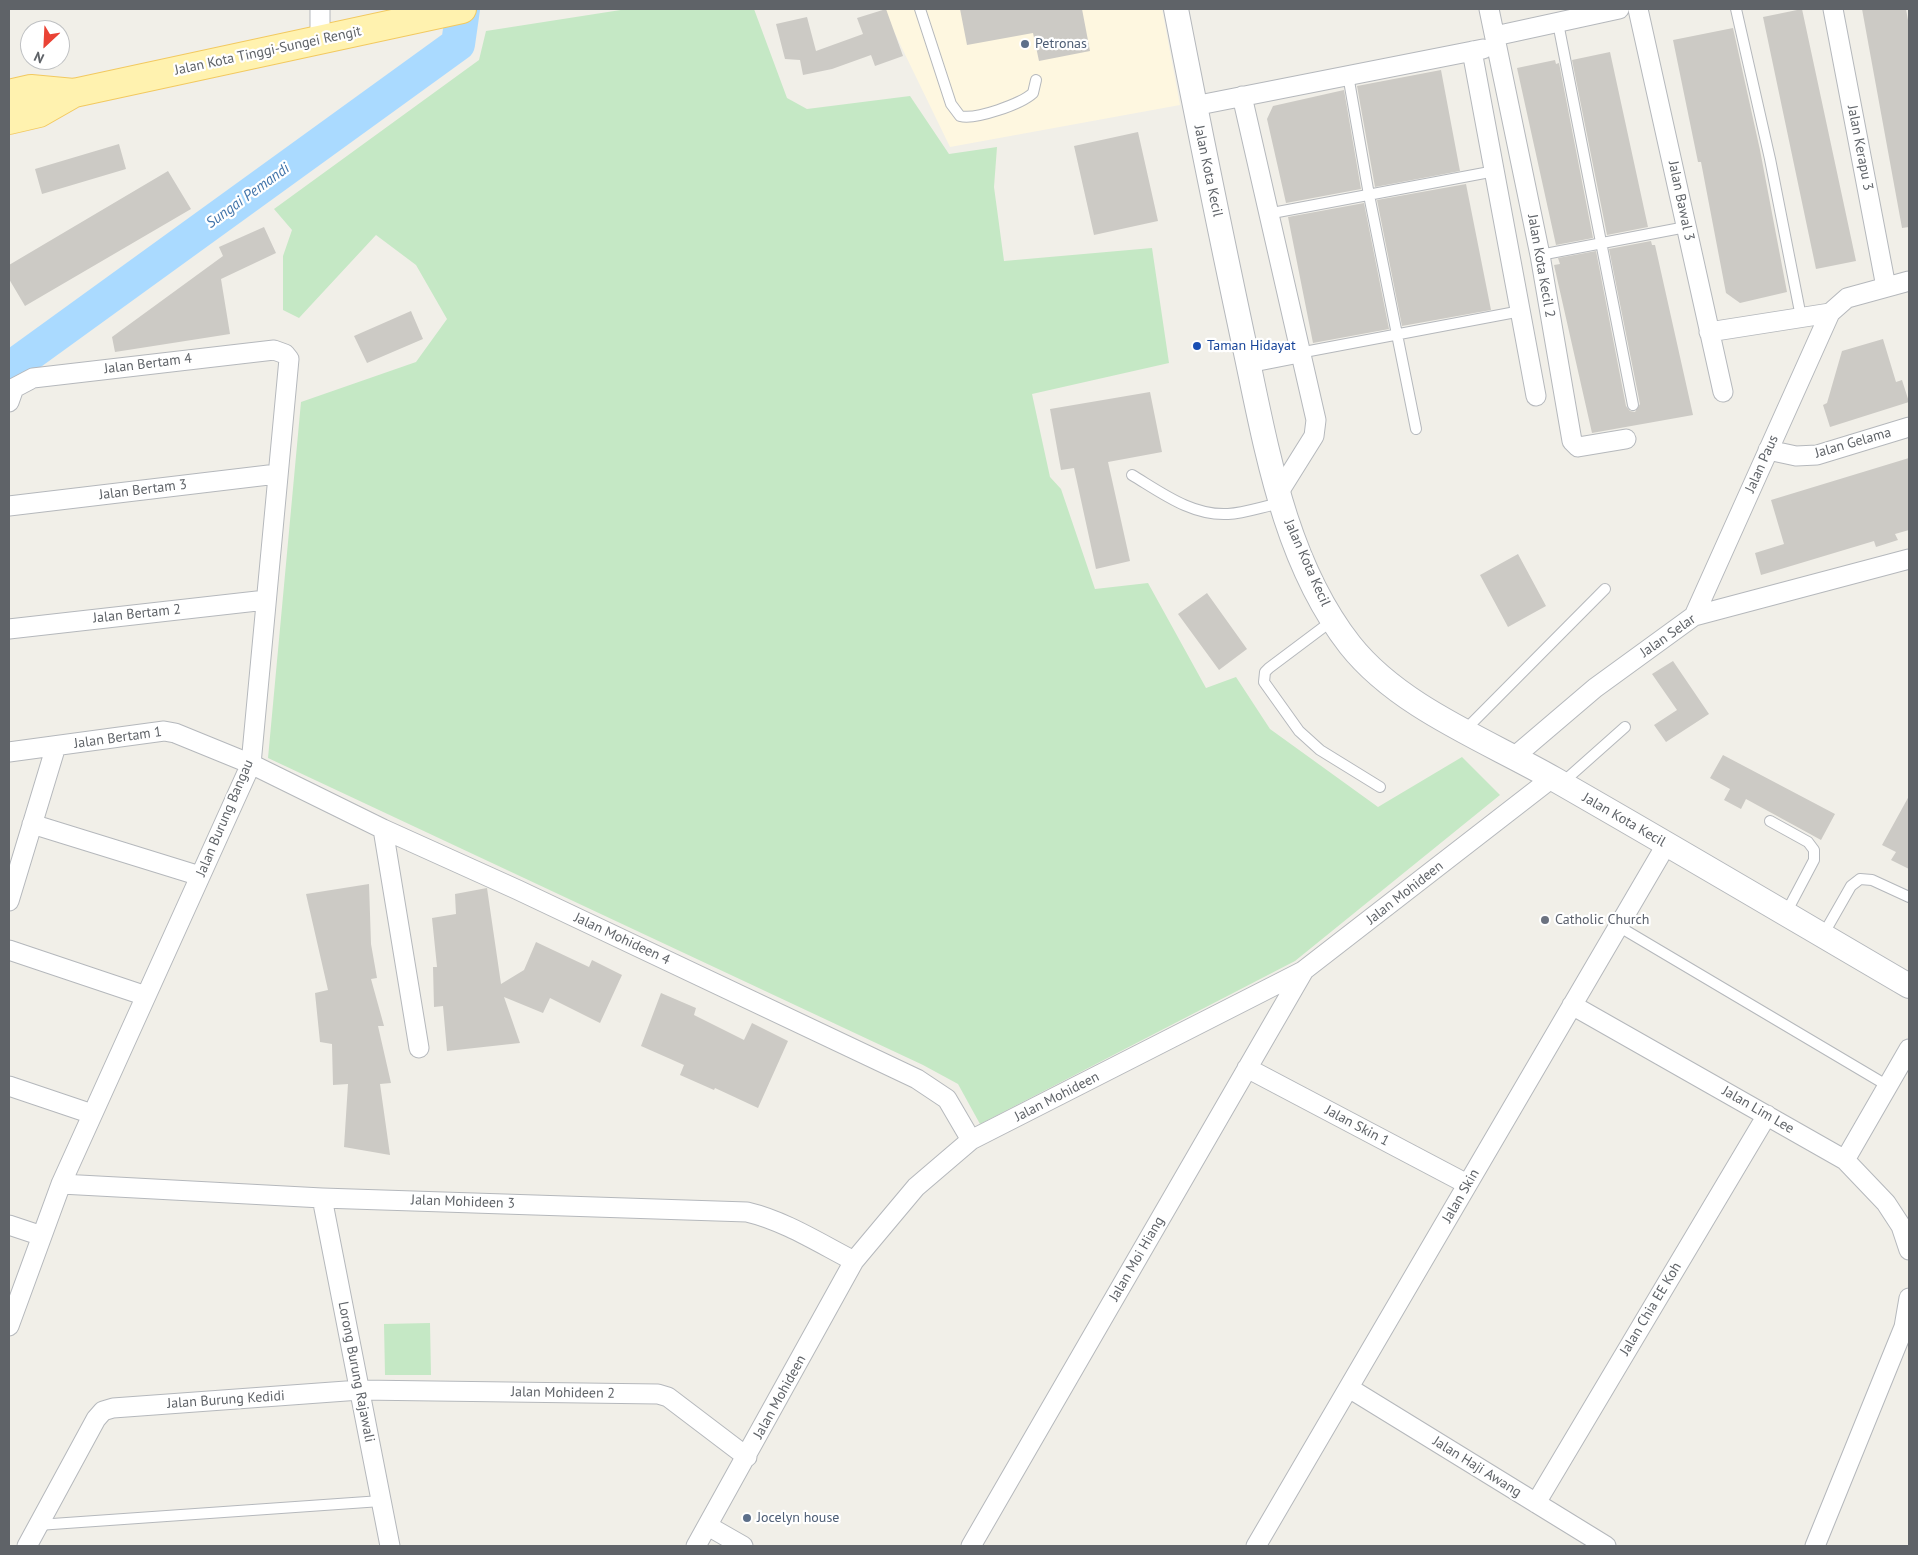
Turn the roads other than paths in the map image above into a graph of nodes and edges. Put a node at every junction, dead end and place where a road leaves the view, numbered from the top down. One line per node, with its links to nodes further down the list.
1 (320, 9): 11 (street)
2 (462, 9): 11 (main road, Jalan Kota Tinggi-Sungei Rengit)
3 (920, 9): 15 (lane)
4 (1176, 9): 19 (street, Jalan Kota Kecil)
5 (1489, 9): 12 (street, Jalan Kota Kecil 2)
6 (1618, 9): 10 (street)
7 (1638, 9): 24 (street, Jalan Bawal 3)
8 (1736, 9): 31 (lane)
9 (1833, 9): 28 (street, Jalan Kerapu 3)
10 (1558, 23): 12 (street); 25 (lane)
11 (320, 40): 16 (main road, Jalan Kota Tinggi-Sungei Rengit)
12 (1496, 41): 13 (street); 26 (street, Jalan Kota Kecil 2)
13 (1472, 51): 14 (street); 21 (street)
14 (1348, 75): 18 (street); 22 (lane)
15 (1036, 80)
16 (74, 93): 17 (main road, Jalan Kota Tinggi-Sungei Rengit); 20 (main road, Jalan Kota Tinggi-Sungei Rengit)
17 (9, 94)
18 (1242, 96): 19 (street); 23 (street)
19 (1194, 106): 35 (street, Jalan Kota Kecil)
20 (9, 120)
21 (1495, 171): 22 (lane); 29 (street)
22 (1369, 195): 23 (lane); 33 (lane)
23 (1267, 214): 34 (street)
24 (1686, 227): 25 (lane); 32 (street, Jalan Bawal 3)
25 (1601, 244): 26 (lane); 40 (lane)
26 (1540, 255): 43 (street, Jalan Kota Kecil 2)
27 (1909, 281): 28 (street)
28 (1886, 287): 30 (street)
29 (1521, 311): 33 (lane); 38 (street)
30 (1830, 313): 31 (street); 44 (street, Jalan Paus)
31 (1801, 317): 32 (street)
32 (1709, 332): 37 (street, Jalan Bawal 3)
33 (1396, 336): 34 (lane); 42 (lane)
34 (1299, 353): 35 (street); 47 (street)
35 (1248, 362): 47 (street, Jalan Kota Kecil)
36 (289, 365): 39 (street, Jalan Bertam 4); 45 (street, Jalan Burung Bangau)
37 (1723, 392)
38 (1536, 396)
39 (9, 402)
40 (1633, 406)
41 (1909, 427): 44 (street, Jalan Gelama)
42 (1416, 429)
43 (1626, 439)
44 (1768, 450): 52 (street, Jalan Paus)
45 (277, 474): 48 (street, Jalan Bertam 3); 51 (street, Jalan Burung Bangau)
46 (1132, 475): 47 (lane)
47 (1280, 498): 53 (street, Jalan Kota Kecil)
48 (9, 506)
49 (1909, 559): 52 (street, Jalan Selar)
50 (1605, 588): 56 (lane)
51 (266, 600): 54 (street, Jalan Bertam 2); 60 (street, Jalan Burung Bangau)
52 (1694, 616): 59 (street, Jalan Selar)
53 (1333, 620): 56 (street, Jalan Kota Kecil); 62 (lane)
54 (9, 629)
55 (1625, 727): 61 (lane)
56 (1465, 730): 59 (street, Jalan Kota Kecil)
57 (56, 746): 58 (street, Jalan Bertam 1); 60 (street, Jalan Bertam 1); 64 (street)
58 (9, 752)
59 (1514, 757): 61 (street, Jalan Kota Kecil)
60 (251, 764): 65 (street, Jalan Mohideen 4); 67 (street, Jalan Burung Bangau)
61 (1557, 781): 66 (street, Jalan Kota Kecil); 74 (street, Jalan Mohideen)
62 (1380, 787)
63 (1770, 821): 70 (lane)
64 (32, 824): 67 (street); 69 (street)
65 (383, 829): 78 (street); 85 (street, Jalan Mohideen 4)
66 (1666, 845): 70 (street, Jalan Kota Kecil); 71 (street, Jalan Skin)
67 (200, 876): 76 (street, Jalan Burung Bangau)
68 (1909, 897): 72 (lane)
69 (9, 901)
70 (1785, 914): 72 (street, Jalan Kota Kecil)
71 (1618, 926): 77 (street, Jalan Skin); 82 (lane)
72 (1823, 936): 75 (street, Jalan Kota Kecil)
73 (9, 950): 76 (street)
74 (1303, 971): 80 (street, Jalan Moi Hiang); 85 (street, Jalan Mohideen)
75 (1909, 986)
76 (146, 996): 83 (street, Jalan Burung Bangau)
77 (1572, 1005): 84 (street, Jalan Lim Lee); 88 (street, Jalan Skin)
78 (419, 1048)
79 (1909, 1049): 82 (street)
80 (1247, 1068): 88 (street, Jalan Skin 1); 107 (street, Jalan Moi Hiang)
81 (9, 1086): 83 (street)
82 (1888, 1086): 86 (street)
83 (92, 1114): 87 (street, Jalan Burung Bangau)
84 (1767, 1115): 86 (street, Jalan Lim Lee); 100 (street, Jalan Chia EE Koh)
85 (971, 1140): 93 (street, Jalan Mohideen)
86 (1845, 1160): 92 (street, Jalan Lim Lee)
87 (61, 1184): 89 (street, Jalan Mohideen 3); 91 (street, Jalan Burung Bangau)
88 (1468, 1184): 96 (street, Jalan Skin)
89 (322, 1198): 93 (street, Jalan Mohideen 3); 97 (street, Lorong Burung Rajawali)
90 (9, 1225): 91 (street)
91 (42, 1236): 95 (street, Jalan Burung Bangau)
92 (1909, 1250)
93 (854, 1261): 98 (street, Jalan Mohideen)
94 (1909, 1298): 110 (street)
95 (9, 1326)
96 (1349, 1388): 100 (street, Jalan Haji Awang); 108 (street, Jalan Skin)
97 (360, 1390): 98 (street, Jalan Mohideen 2); 99 (street, Lorong Burung Rajawali); 101 (street, Jalan Burung Kedidi)
98 (747, 1457): 102 (street, Jalan Mohideen)
99 (382, 1501): 101 (lane); 104 (street, Lorong Burung Rajawali)
100 (1536, 1503): 109 (street, Jalan Haji Awang)
101 (38, 1525): 103 (street)
102 (708, 1526): 105 (street, Jalan Mohideen); 106 (street)
103 (27, 1546)
104 (390, 1546)
105 (696, 1546)
106 (743, 1546)
107 (971, 1546)
108 (1256, 1546)
109 (1606, 1546)
110 (1815, 1546)

